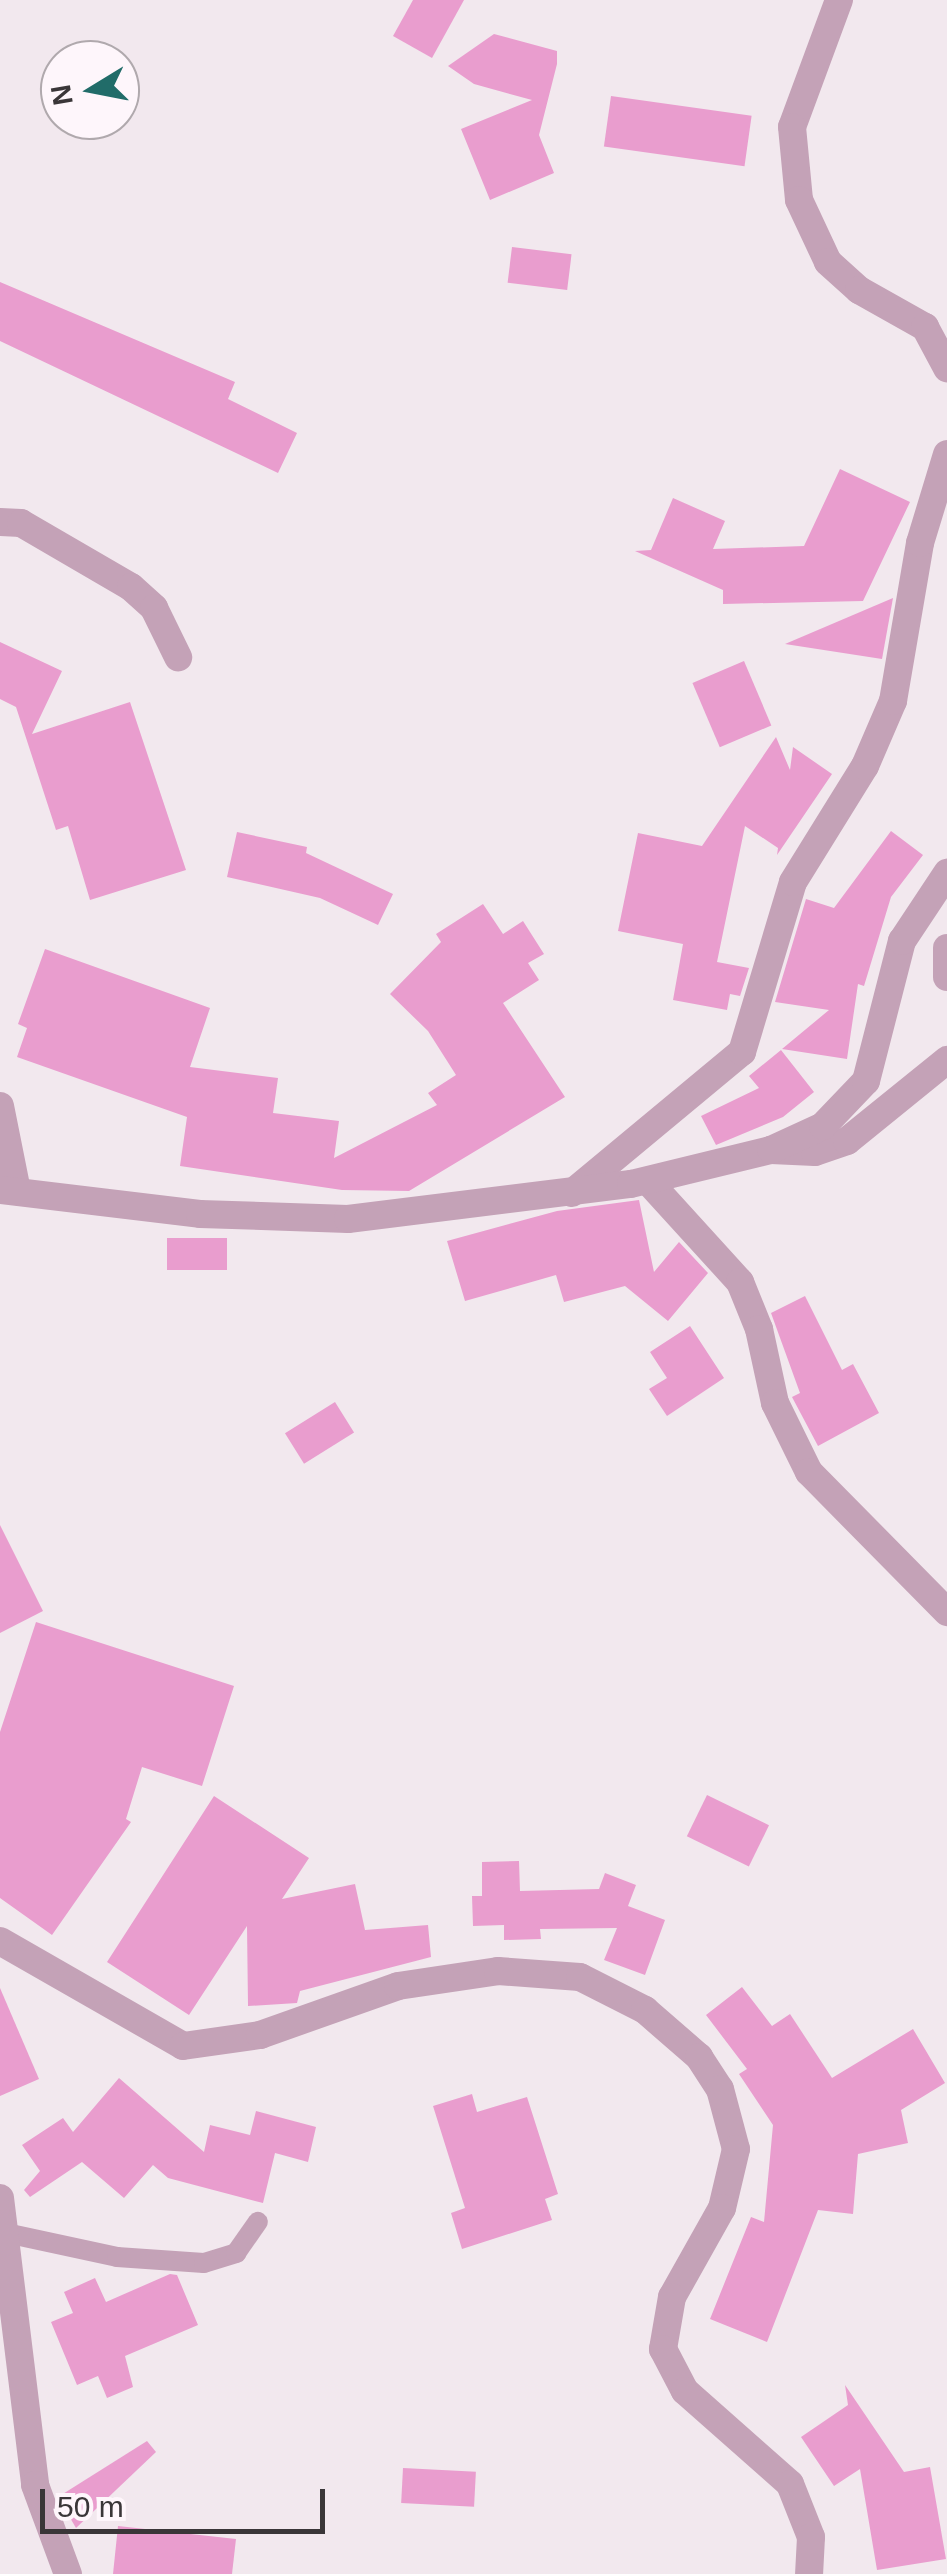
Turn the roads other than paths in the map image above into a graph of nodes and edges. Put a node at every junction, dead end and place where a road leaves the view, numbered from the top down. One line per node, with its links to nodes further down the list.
1 (840, 0): 2 (street)
2 (947, 368)
3 (947, 454): 14 (street)
4 (0, 522): 5 (street)
5 (178, 657)
6 (947, 873): 11 (street)
7 (947, 948): 8 (street)
8 (947, 977)
9 (947, 1060): 11 (street)
10 (0, 1106): 13 (street)
11 (770, 1150): 12 (street)
12 (648, 1181): 14 (street); 15 (street)
13 (8, 1190): 14 (street)
14 (572, 1193)
15 (947, 1612)
16 (0, 1941): 21 (street)
17 (0, 2198): 19 (street)
18 (258, 2222): 19 (lane)
19 (6, 2233): 20 (street)
20 (68, 2574)
21 (809, 2574)

